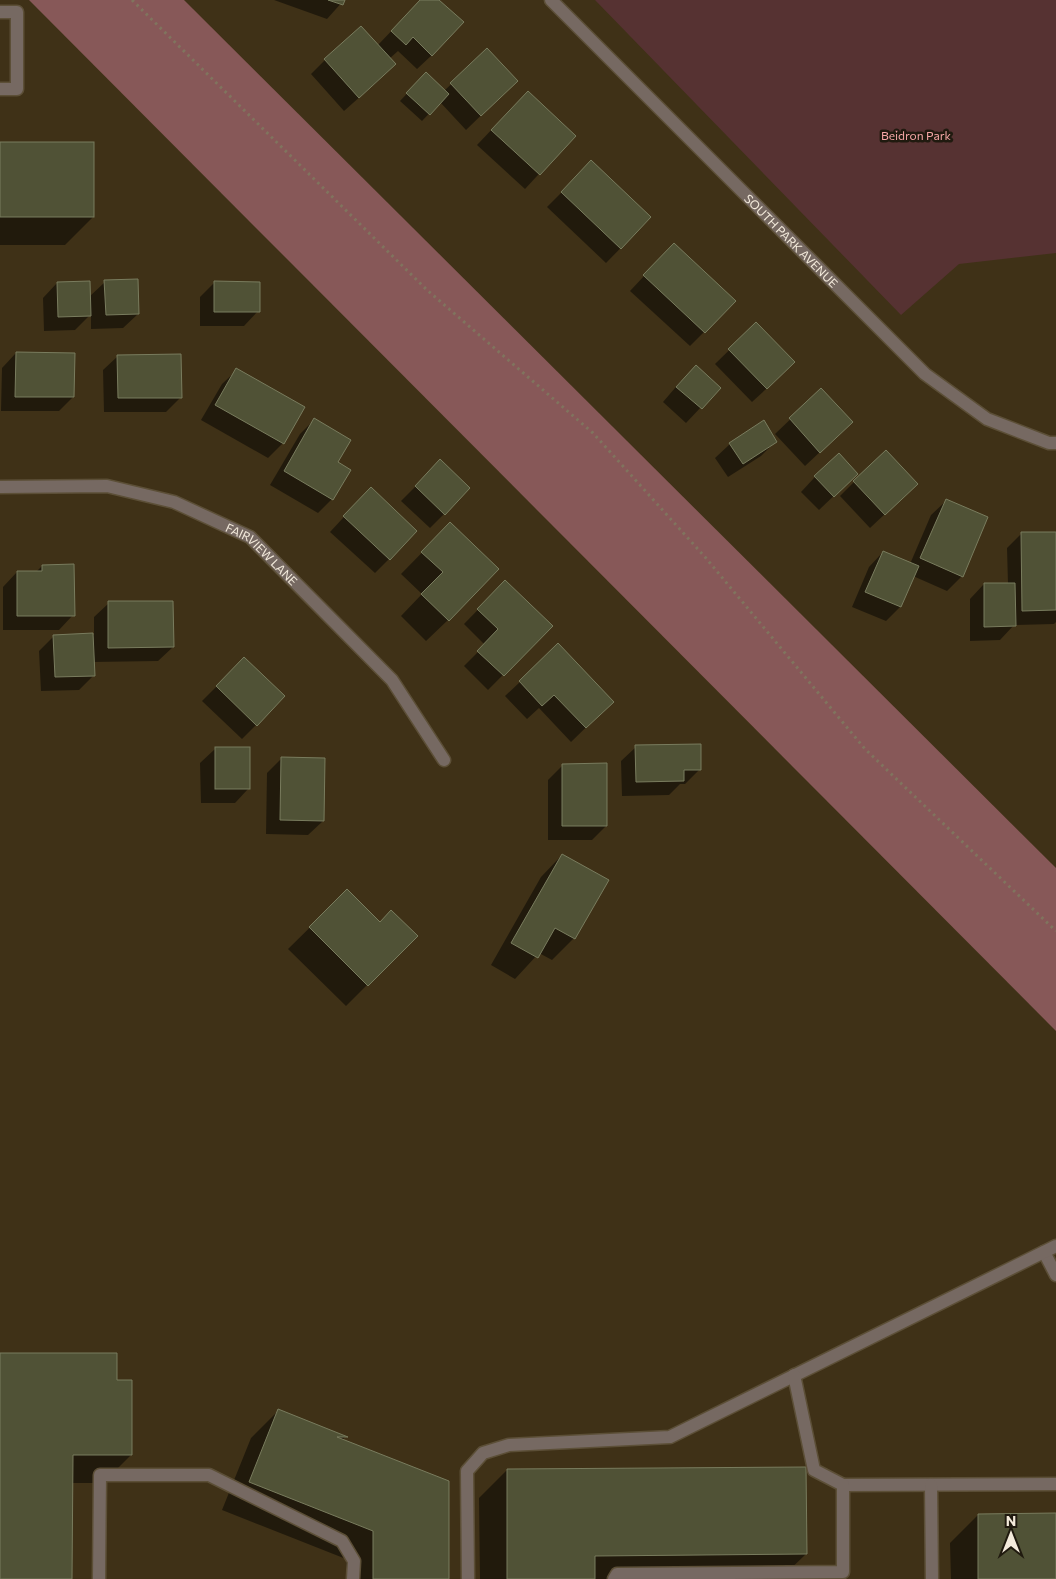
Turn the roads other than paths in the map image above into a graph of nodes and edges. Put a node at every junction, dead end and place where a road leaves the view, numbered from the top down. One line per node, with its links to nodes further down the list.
1 (551, 0): 4 (street, SOUTH PARK AVENUE)
2 (0, 12): 3 (street)
3 (0, 90)
4 (1056, 443)
5 (0, 487): 6 (street, FAIRVIEW LANE)
6 (444, 760)
7 (1056, 1246): 8 (street)
8 (1044, 1252): 9 (street); 10 (street)
9 (1056, 1275)
10 (794, 1375): 12 (street); 16 (street)
11 (1056, 1484): 13 (street)
12 (843, 1485): 13 (street); 17 (street)
13 (931, 1485): 18 (street)
14 (99, 1579): 15 (street)
15 (353, 1579)
16 (468, 1579)
17 (614, 1579)
18 (932, 1579)

